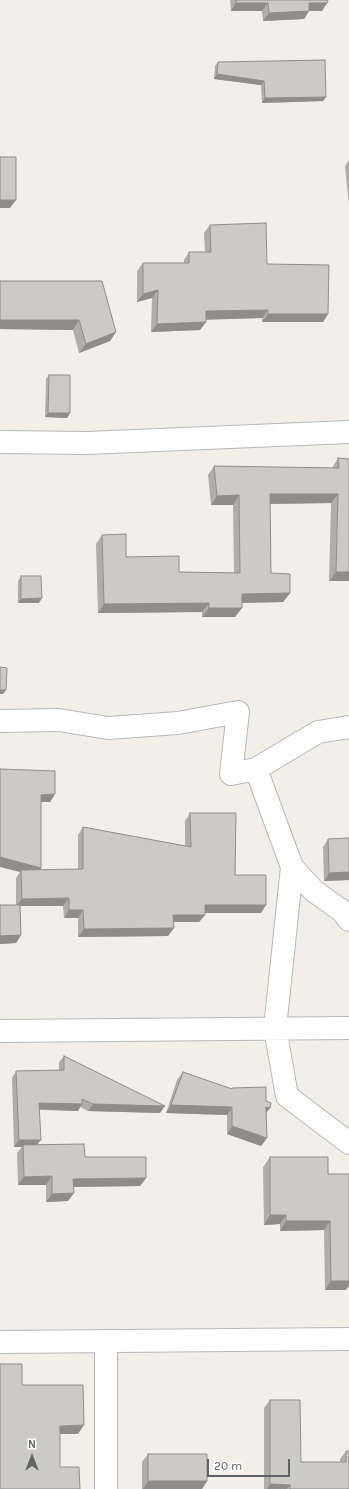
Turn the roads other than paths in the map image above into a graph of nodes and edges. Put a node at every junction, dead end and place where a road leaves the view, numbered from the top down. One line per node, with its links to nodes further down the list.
1 (349, 432): 2 (street)
2 (0, 442)
3 (0, 721): 5 (street)
4 (349, 727): 5 (street)
5 (256, 769): 6 (street)
6 (292, 867): 7 (street); 8 (street)
7 (349, 920)
8 (276, 1028): 9 (street); 10 (street); 11 (street)
9 (349, 1028)
10 (0, 1031)
11 (349, 1143)
12 (349, 1339): 13 (street)
13 (106, 1341): 14 (street); 15 (street)
14 (0, 1342)
15 (106, 1489)

